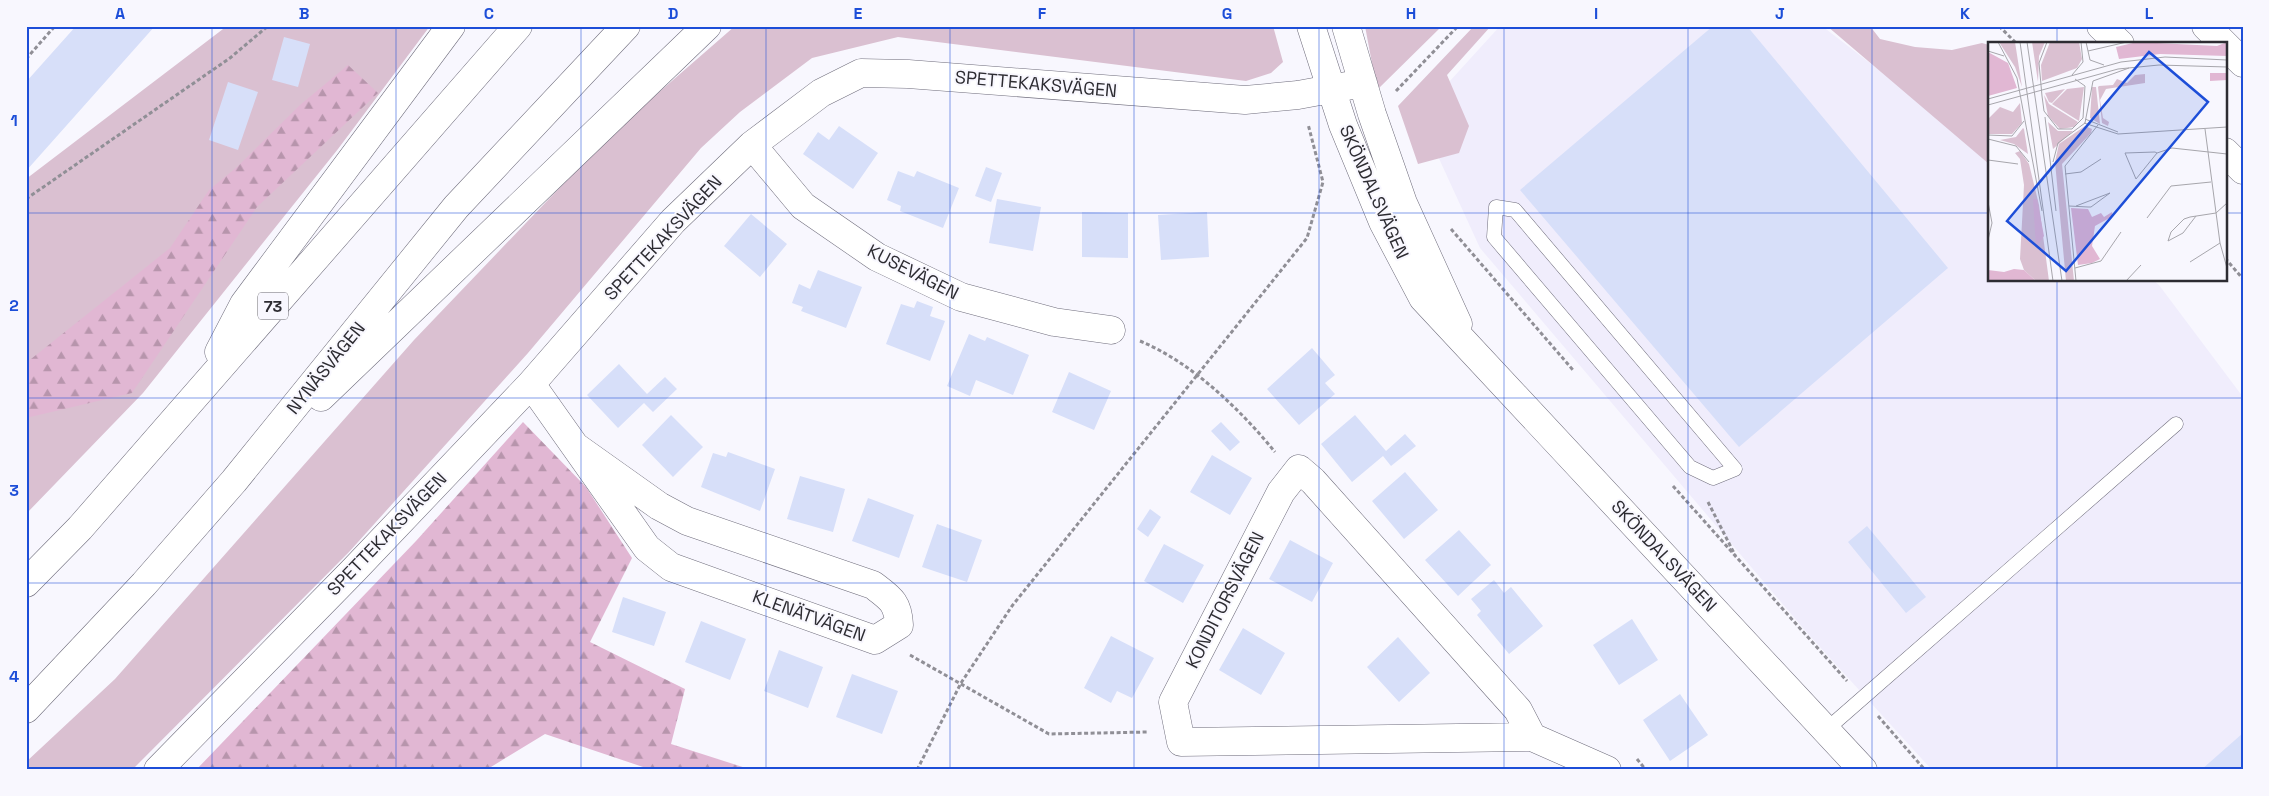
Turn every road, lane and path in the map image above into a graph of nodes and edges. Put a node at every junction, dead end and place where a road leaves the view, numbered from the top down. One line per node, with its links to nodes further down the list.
1 (55, 26): 16 (path)
2 (268, 26): 24 (path)
3 (451, 26): 31 (main road)
4 (518, 26): 31 (main road, 73)
5 (626, 26): 36 (main road, NYNÄSVÄGEN)
6 (707, 26): 36 (main road)
7 (1311, 26): 19 (main road, SKÖNDALSVÄGEN)
8 (1346, 26): 18 (main road, SKÖNDALSVÄGEN)
9 (1999, 26): 12 (path)
10 (2101, 26): 13 (main road)
11 (2206, 26): 14 (main road)
12 (2015, 42)
13 (2118, 42)
14 (2221, 42)
15 (2226, 47): 17 (main road)
16 (26, 59)
17 (2243, 63)
18 (1363, 84): 19 (main road, SPETTEKAKSVÄGEN); 28 (main road, SKÖNDALSVÄGEN)
19 (1333, 89): 20 (main road, SPETTEKAKSVÄGEN); 28 (main road, SKÖNDALSVÄGEN)
20 (1298, 95): 21 (main road, SPETTEKAKSVÄGEN); 29 (path)
21 (752, 145): 27 (main road, KUSEVÄGEN); 30 (main road, SPETTEKAKSVÄGEN)
22 (2226, 153): 23 (main road)
23 (2243, 170)
24 (26, 199)
25 (2226, 259): 26 (path)
26 (2243, 278)
27 (1111, 330): 29 (path)
28 (1466, 342): 43 (main road, SKÖNDALSVÄGEN)
29 (1198, 375): 35 (path); 40 (path)
30 (530, 384): 33 (main road, KLENÄTVÄGEN); 45 (main road, SPETTEKAKSVÄGEN)
31 (199, 391): 38 (main road, 73)
32 (2176, 424): 43 (lane)
33 (576, 447): 39 (main road, KLENÄTVÄGEN); 39 (main road, KLENÄTVÄGEN)
34 (1690, 467): 34 (lane); 37 (path)
35 (1299, 469): 42 (main road, KONDITORSVÄGEN); 44 (main road)
36 (234, 481): 41 (main road, NYNÄSVÄGEN)
37 (1738, 562)
38 (26, 584)
39 (889, 632): 40 (path)
40 (961, 683): 42 (path); 46 (path)
41 (26, 709)
42 (1178, 727): 44 (main road, KONDITORSVÄGEN)
43 (1826, 730): 48 (main road, SKÖNDALSVÄGEN)
44 (1532, 737): 47 (main road, KONDITORSVÄGEN)
45 (158, 770)
46 (917, 770)
47 (1607, 770)
48 (1863, 770)

